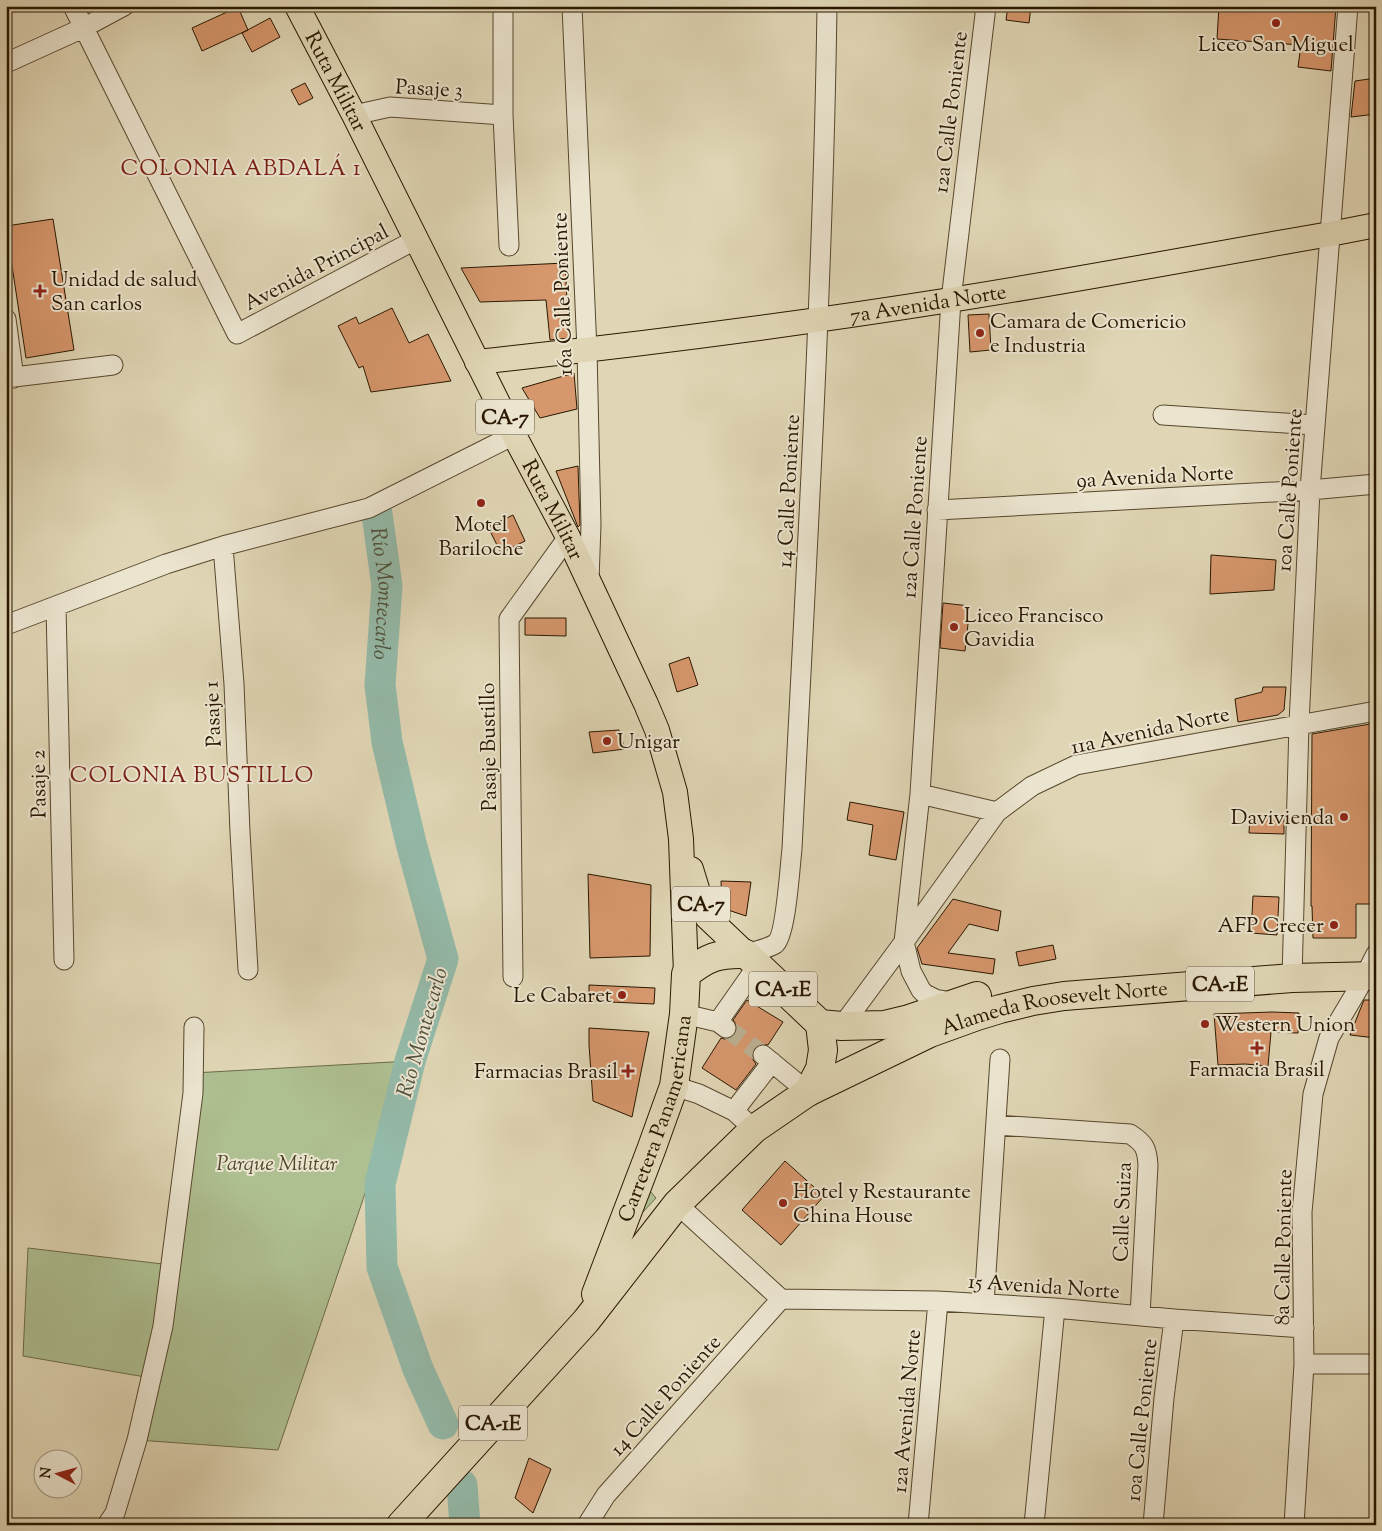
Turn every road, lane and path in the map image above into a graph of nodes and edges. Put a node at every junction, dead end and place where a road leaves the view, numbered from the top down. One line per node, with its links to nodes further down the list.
1 (73, 6): 9 (street)
2 (124, 6): 9 (street)
3 (297, 6): 12 (main road, Ruta Militar / CA-7)
4 (503, 6): 11 (street)
5 (572, 6): 20 (street, 16a Calle Poniente)
6 (827, 6): 19 (street, 14 Calle Poniente)
7 (986, 6): 17 (street, 12a Calle Poniente)
8 (1348, 6): 14 (street, 10a Calle Poniente)
9 (83, 28): 10 (street); 15 (street, Avenida Principal)
10 (6, 63)
11 (503, 114): 12 (street, Pasaje 3); 16 (street)
12 (354, 115): 15 (main road, Ruta Militar / CA-7)
13 (1376, 225): 14 (main road, 7a Avenida Norte)
14 (1330, 234): 17 (main road, 7a Avenida Norte); 25 (street, 10a Calle Poniente)
15 (415, 240): 21 (main road, Ruta Militar / CA-7)
16 (509, 246)
17 (951, 300): 19 (main road, 7a Avenida Norte); 29 (street, 12a Calle Poniente)
18 (6, 319): 23 (street)
19 (819, 320): 20 (main road, 7a Avenida Norte); 42 (street, 14 Calle Poniente)
20 (587, 350): 21 (main road, 7a Avenida Norte); 32 (street, 16a Calle Poniente)
21 (477, 362): 26 (main road, Ruta Militar / CA-7)
22 (113, 365): 23 (street)
23 (10, 378)
24 (1164, 415): 25 (street)
25 (1315, 425): 28 (street, 10a Calle Poniente)
26 (514, 435): 30 (main road, Ruta Militar / CA-7); 31 (street)
27 (1376, 484): 28 (street, 9a Avenida Norte)
28 (1310, 490): 29 (street, 9a Avenida Norte); 36 (street, 10a Calle Poniente)
29 (937, 510): 37 (street, 12a Calle Poniente)
30 (568, 537): 32 (main road, Ruta Militar / CA-7); 47 (street, Pasaje Bustillo)
31 (223, 546): 33 (street); 44 (street, Pasaje 1)
32 (589, 581): 39 (main road, Ruta Militar / CA-7)
33 (56, 607): 34 (street); 41 (street, Pasaje 2)
34 (6, 625)
35 (1376, 711): 36 (street, 11a Avenida Norte)
36 (1299, 724): 38 (street, 11a Avenida Norte); 45 (street, 10a Calle Poniente)
37 (920, 794): 38 (street); 40 (street, 12a Calle Poniente)
38 (997, 812): 40 (street, 11a Avenida Norte)
39 (682, 839): 42 (main road, Ruta Militar / CA-7); 46 (main road, Ruta Militar / CA-7)
40 (904, 942): 48 (street, 12a Calle Poniente); 50 (street, 11a Avenida Norte)
41 (64, 960)
42 (752, 960): 46 (highway, CA-1E); 49 (street); 50 (highway, CA-1E)
43 (1373, 967): 45 (highway, Alameda Roosevelt Norte / CA-1E); 67 (street, 8a Calle Poniente)
44 (248, 970)
45 (1292, 972): 48 (highway, Alameda Roosevelt Norte / CA-1E); 54 (highway, Alameda Roosevelt Norte / CA-1E)
46 (686, 974): 49 (highway, Carretera Panamericana / CA-1E)
47 (513, 977)
48 (956, 1003): 50 (highway, Alameda Roosevelt Norte / CA-1E)
49 (684, 1014): 53 (highway, Carretera Panamericana / CA-1E)
50 (831, 1025): 54 (highway)
51 (194, 1027): 70 (street)
52 (1000, 1060): 56 (street)
53 (674, 1086): 55 (street); 58 (highway, Carretera Panamericana / CA-1E)
54 (808, 1092): 55 (street); 57 (highway, Carretera Panamericana / CA-1E)
55 (734, 1111): 57 (street)
56 (996, 1124): 62 (street); 64 (street, Calle Suiza)
57 (754, 1129): 59 (highway, Carretera Panamericana / CA-1E)
58 (642, 1173): 59 (highway); 66 (highway, Carretera Panamericana / CA-1E)
59 (677, 1204): 60 (street); 66 (highway, Carretera Panamericana / CA-1E)
60 (781, 1299): 61 (street, 15 Avenida Norte); 72 (street, 14 Calle Poniente)
61 (938, 1301): 62 (street, 15 Avenida Norte); 73 (street, 12a Avenida Norte)
62 (984, 1304): 63 (street, 15 Avenida Norte)
63 (1055, 1308): 64 (street, 15 Avenida Norte); 74 (street)
64 (1140, 1316): 65 (street, 15 Avenida Norte)
65 (1174, 1319): 67 (street, 15 Avenida Norte); 75 (street, 10a Calle Poniente)
66 (586, 1321): 71 (highway, Carretera Panamericana / CA-1E)
67 (1304, 1328): 68 (street, 8a Calle Poniente)
68 (1304, 1364): 69 (street); 76 (street, 8a Calle Poniente)
69 (1376, 1364)
70 (107, 1525)
71 (401, 1525)
72 (587, 1525)
73 (918, 1525)
74 (1034, 1525)
75 (1153, 1525)
76 (1294, 1525)

